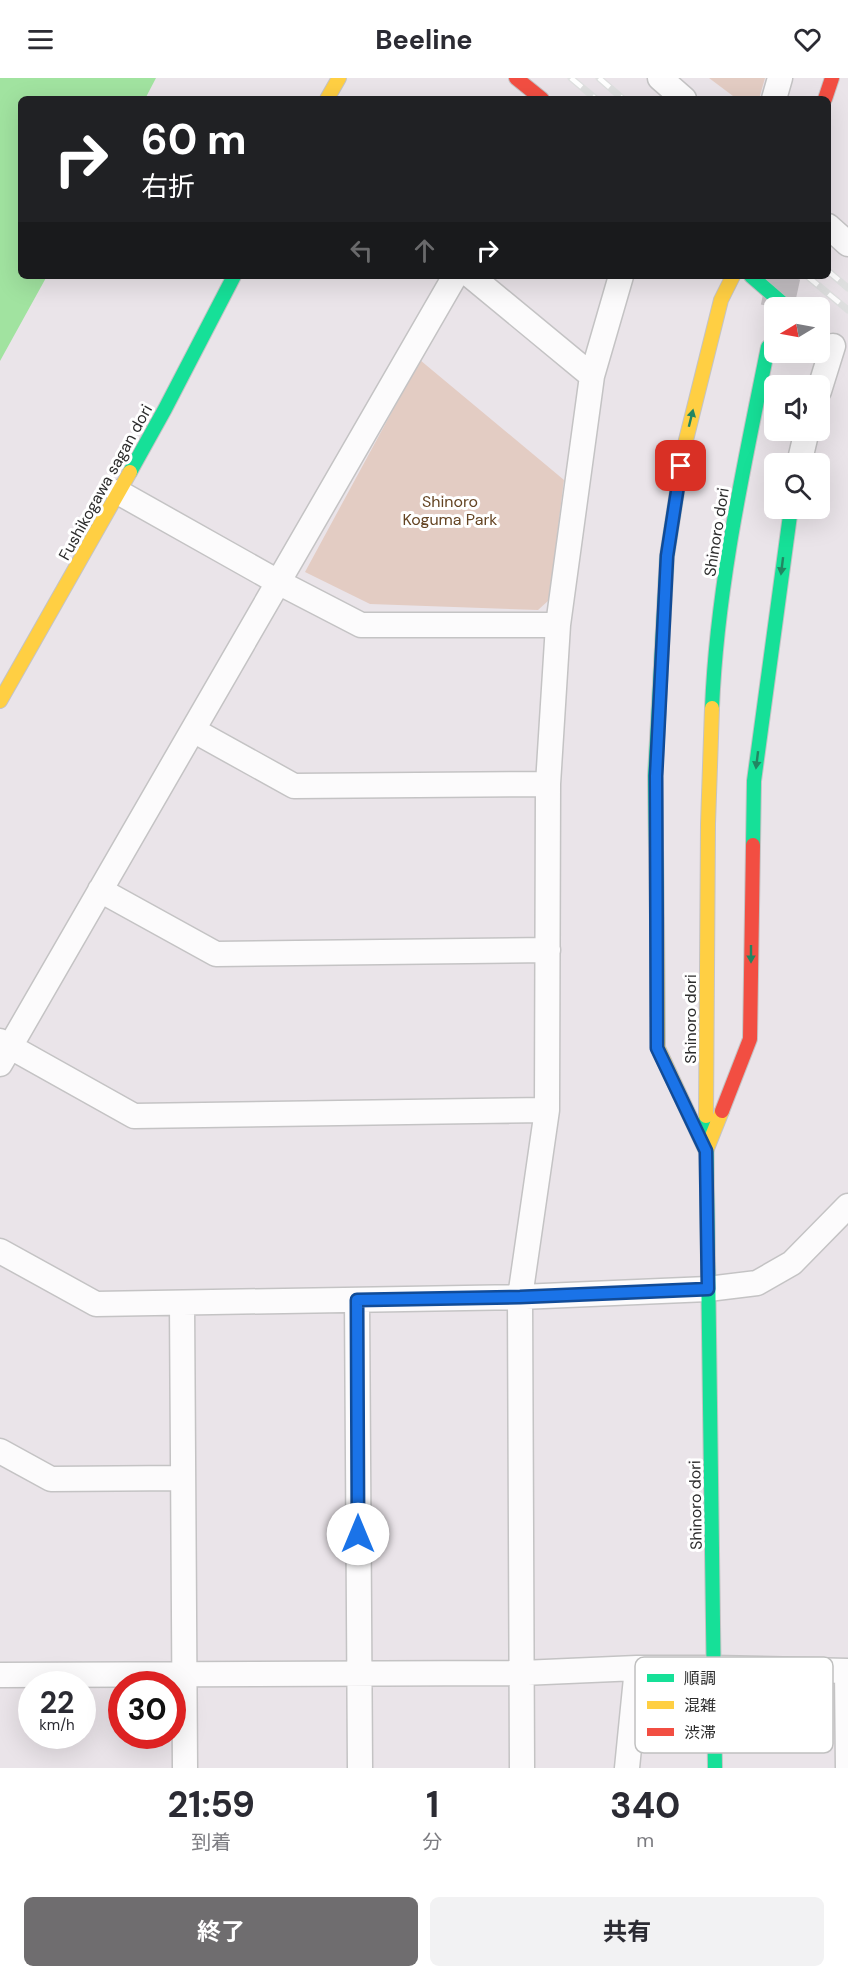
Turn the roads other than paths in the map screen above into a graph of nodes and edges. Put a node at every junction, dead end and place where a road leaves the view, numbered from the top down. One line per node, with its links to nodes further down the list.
1 (339, 78): 6 (street)
2 (516, 78): 7 (street)
3 (660, 78): 8 (street)
4 (780, 78): 9 (street)
5 (832, 78): 10 (street)
6 (329, 96)
7 (538, 96)
8 (681, 96)
9 (775, 96)
10 (826, 96)
11 (831, 229): 12 (street)
12 (848, 243)
13 (232, 279): 24 (street, Fushikogawa sagan dori)
14 (453, 279): 26 (street)
15 (475, 279): 23 (street)
16 (620, 279): 23 (street)
17 (731, 279): 35 (street, one-way to 17)
18 (754, 279): 19 (street)
19 (775, 297)
20 (833, 346): 22 (street)
21 (765, 363): 35 (street, Shinoro dori)
22 (824, 375)
23 (592, 376): 27 (street)
24 (118, 492): 26 (street); 28 (street, Fushikogawa sagan dori)
25 (790, 519): 35 (street, one-way to 35)
26 (278, 582): 27 (street); 29 (street)
27 (558, 625): 30 (street)
28 (0, 701)
29 (193, 730): 30 (street); 31 (street)
30 (548, 784): 32 (street)
31 (100, 890): 32 (street); 33 (street)
32 (548, 950): 34 (street)
33 (3, 1050): 34 (street)
34 (547, 1110): 39 (street)
35 (706, 1151): 38 (street, Shinoro dori)
36 (848, 1206): 38 (street)
37 (0, 1251): 41 (street)
38 (708, 1289): 39 (street); 44 (street, Shinoro dori)
39 (520, 1297): 40 (street); 49 (street)
40 (357, 1300): 41 (street); 50 (street)
41 (182, 1303): 43 (street)
42 (0, 1451): 43 (street)
43 (183, 1479): 46 (street)
44 (714, 1657)
45 (635, 1668): 49 (street)
46 (185, 1671)
47 (833, 1671): 48 (street)
48 (848, 1671): 62 (street)
49 (522, 1673): 50 (street); 59 (street)
50 (359, 1674): 53 (street); 58 (street)
51 (0, 1675): 52 (street)
52 (108, 1675)
53 (186, 1675)
54 (635, 1688): 60 (street)
55 (185, 1749): 57 (street)
56 (715, 1753): 61 (street, Shinoro dori)
57 (185, 1768)
58 (360, 1768)
59 (522, 1768)
60 (627, 1768)
61 (715, 1768)
62 (848, 1768)

